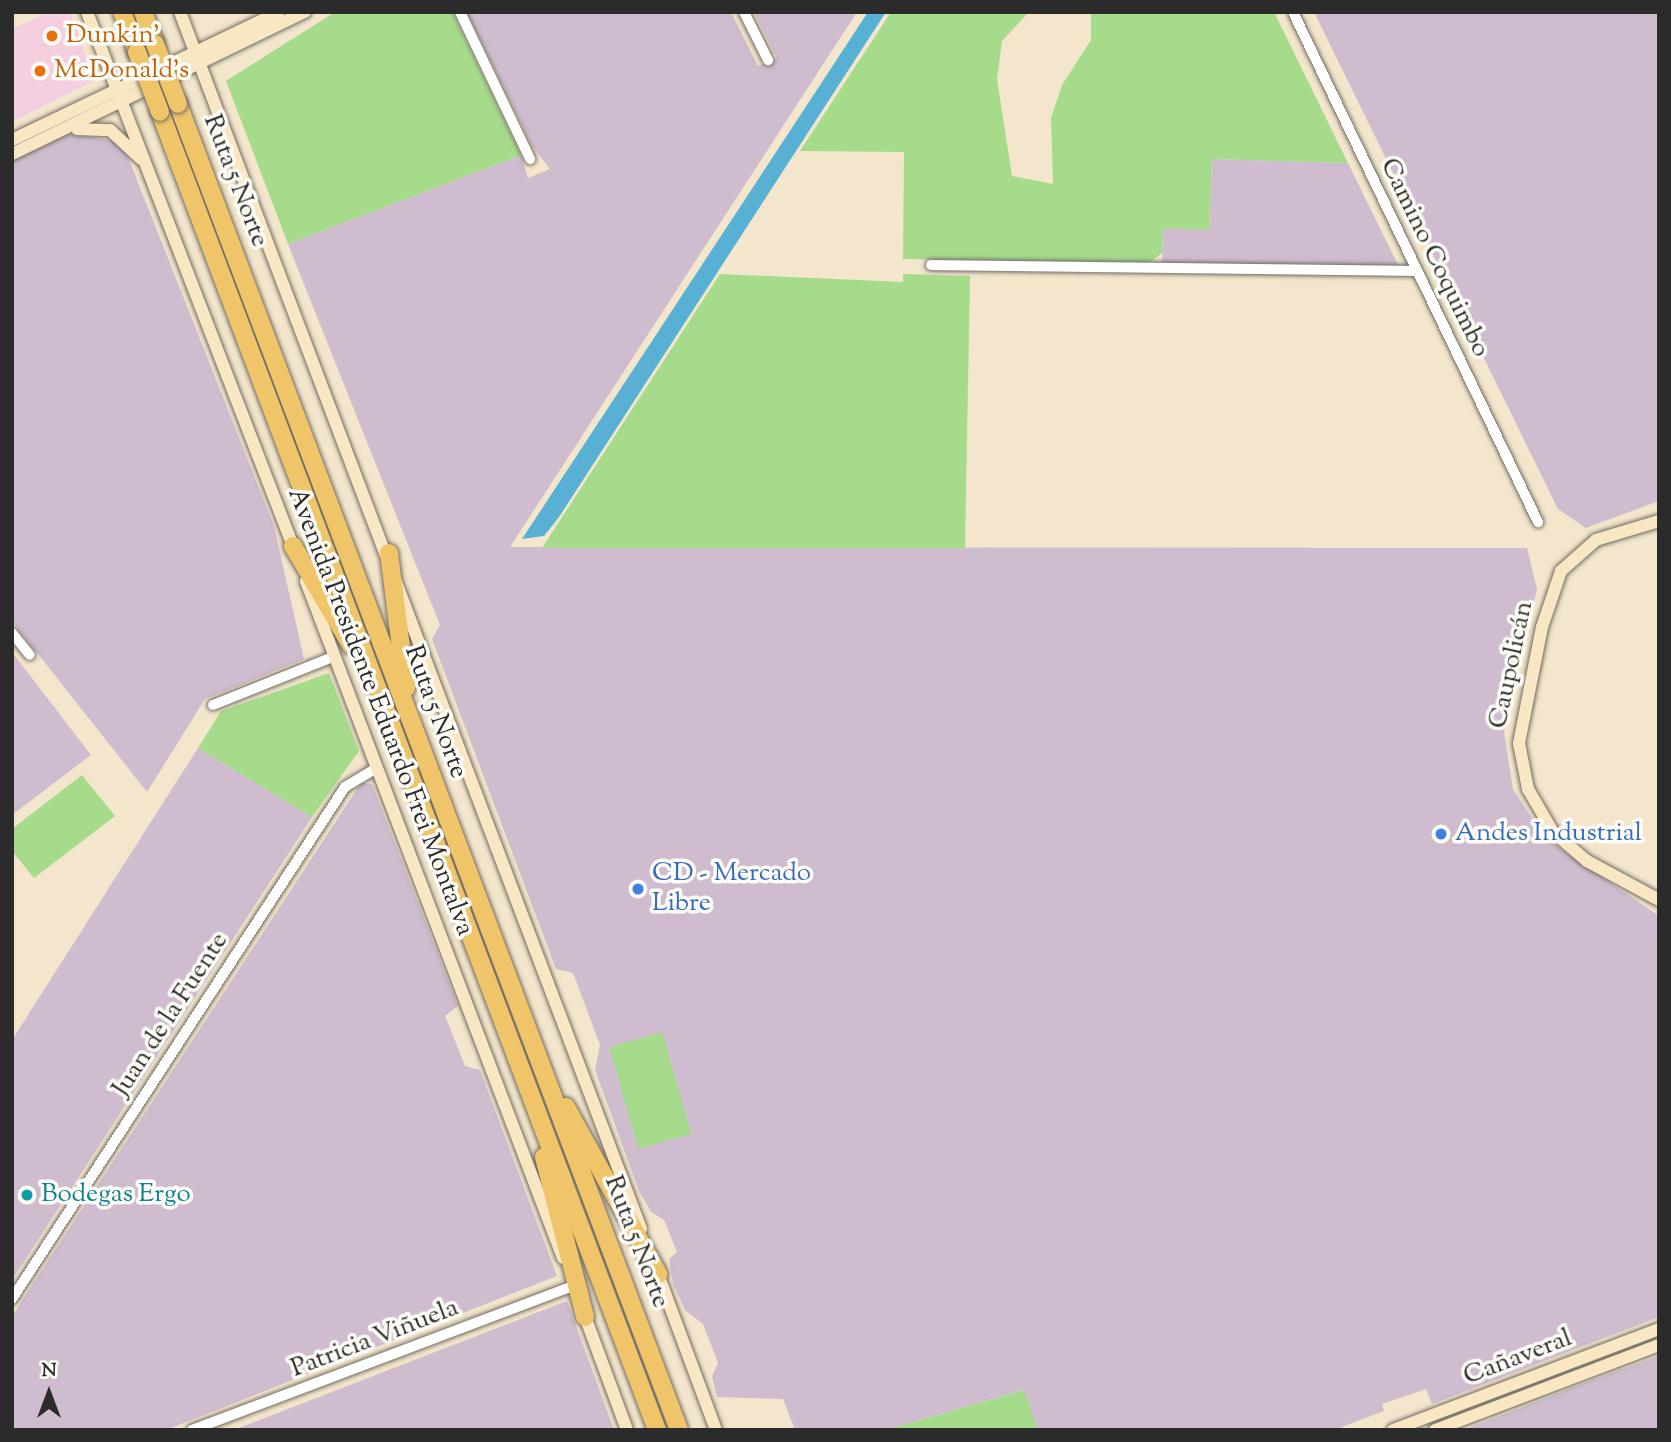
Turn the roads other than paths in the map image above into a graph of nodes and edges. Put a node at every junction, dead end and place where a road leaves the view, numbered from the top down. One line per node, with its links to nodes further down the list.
1 (87, 12): 13 (main road, Avenida Presidente Eduardo Frei Montalva)
2 (122, 12): 29 (highway, Ruta 5 Norte, bridge)
3 (144, 12): 31 (highway, Ruta 5 Norte, bridge)
4 (180, 12): 10 (main road)
5 (279, 12): 10 (main road)
6 (305, 12): 12 (main road)
7 (460, 12): 18 (street)
8 (744, 12): 11 (street)
9 (1293, 12): 21 (street, Camino Coquimbo)
10 (195, 51): 12 (main road); 13 (main road)
11 (768, 60)
12 (201, 68): 14 (main road); 25 (main road)
13 (118, 89): 14 (main road, Avenida Presidente Eduardo Frei Montalva); 16 (main road)
14 (124, 103): 15 (main road); 19 (main road, Avenida Presidente Eduardo Frei Montalva)
15 (52, 135): 17 (main road); 19 (main road)
16 (12, 140)
17 (12, 153)
18 (530, 159)
19 (148, 167): 24 (main road, Avenida Presidente Eduardo Frei Montalva)
20 (932, 265): 21 (street)
21 (1416, 271): 23 (street, Camino Coquimbo)
22 (1659, 521): 33 (main road, Caupolicán)
23 (1538, 522)
24 (293, 546): 28 (main road, Avenida Presidente Eduardo Frei Montalva); 29 (highway)
25 (389, 553): 31 (highway); 36 (main road)
26 (12, 633): 27 (street)
27 (30, 655)
28 (335, 656): 30 (street); 32 (main road, Avenida Presidente Eduardo Frei Montalva)
29 (371, 674): 35 (highway, Ruta 5 Norte)
30 (212, 705)
31 (412, 726): 34 (highway, Ruta 5 Norte)
32 (377, 768): 37 (main road, Avenida Presidente Eduardo Frei Montalva); 38 (street, Juan de la Fuente)
33 (1659, 900)
34 (542, 1065): 36 (highway); 45 (highway, Ruta 5 Norte)
35 (530, 1093): 39 (highway); 44 (highway, Ruta 5 Norte)
36 (658, 1274): 46 (main road)
37 (573, 1286): 39 (main road, Avenida Presidente Eduardo Frei Montalva); 42 (street, Patricia Viñuela)
38 (12, 1299)
39 (585, 1317): 43 (main road, Avenida Presidente Eduardo Frei Montalva)
40 (1659, 1329): 47 (main road, Cañaveral)
41 (1659, 1345): 48 (main road, Cañaveral)
42 (192, 1430)
43 (627, 1430)
44 (657, 1430)
45 (679, 1430)
46 (716, 1430)
47 (1393, 1430)
48 (1435, 1430)

